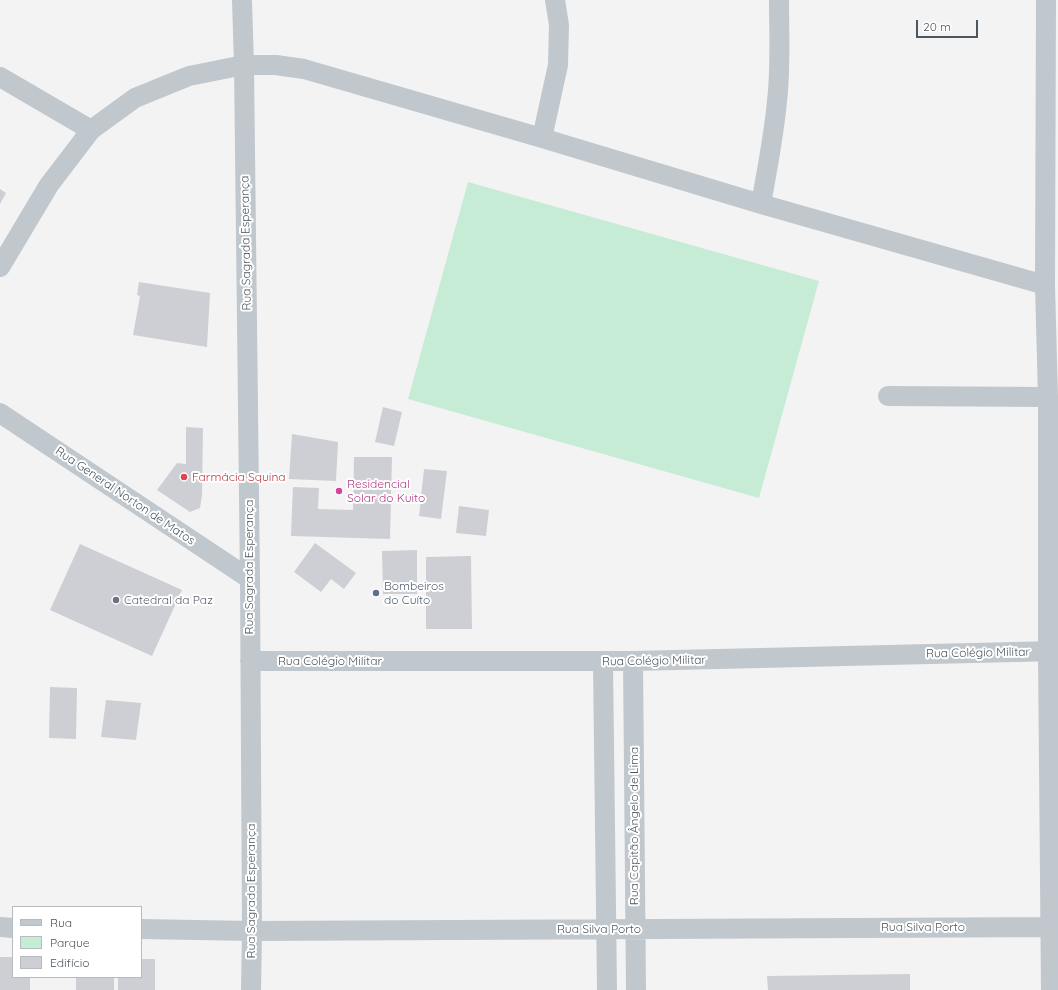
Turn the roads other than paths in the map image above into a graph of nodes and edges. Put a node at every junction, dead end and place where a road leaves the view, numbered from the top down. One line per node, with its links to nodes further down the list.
1 (242, 0): 5 (street, Rua Sagrada Esperança)
2 (555, 0): 9 (street)
3 (779, 0): 10 (street)
4 (1046, 0): 7 (street)
5 (244, 64): 8 (street); 9 (street); 16 (street, Rua Sagrada Esperança)
6 (0, 77): 8 (street)
7 (1051, 80): 12 (street)
8 (91, 130): 11 (street)
9 (542, 138): 10 (street)
10 (761, 204): 12 (street)
11 (0, 267)
12 (1045, 285): 14 (street)
13 (888, 396): 14 (street)
14 (1048, 397): 17 (street)
15 (0, 413): 16 (street, Rua General Norton de Matos)
16 (250, 578): 18 (street, Rua Sagrada Esperança)
17 (1053, 652): 19 (street, Rua Colégio Militar); 24 (street)
18 (250, 661): 20 (street, Rua Colégio Militar); 29 (street, Rua Sagrada Esperança)
19 (633, 661): 20 (street, Rua Colégio Militar); 21 (street, Rua Capitão Ângelo de Lima)
20 (603, 662): 22 (street)
21 (634, 772): 22 (street); 27 (street, Rua Capitão Ângelo de Lima)
22 (605, 773): 26 (street)
23 (0, 927): 25 (street)
24 (1054, 927): 27 (street, Rua Silva Porto); 33 (street)
25 (12, 928)
26 (606, 928): 27 (street, Rua Silva Porto); 29 (street, Rua Silva Porto); 31 (street)
27 (635, 928): 32 (street, Rua Capitão Ângelo de Lima)
28 (142, 930): 29 (street, Rua Silva Porto)
29 (252, 931): 30 (street, Rua Sagrada Esperança)
30 (251, 990)
31 (607, 990)
32 (636, 990)
33 (1052, 990)

